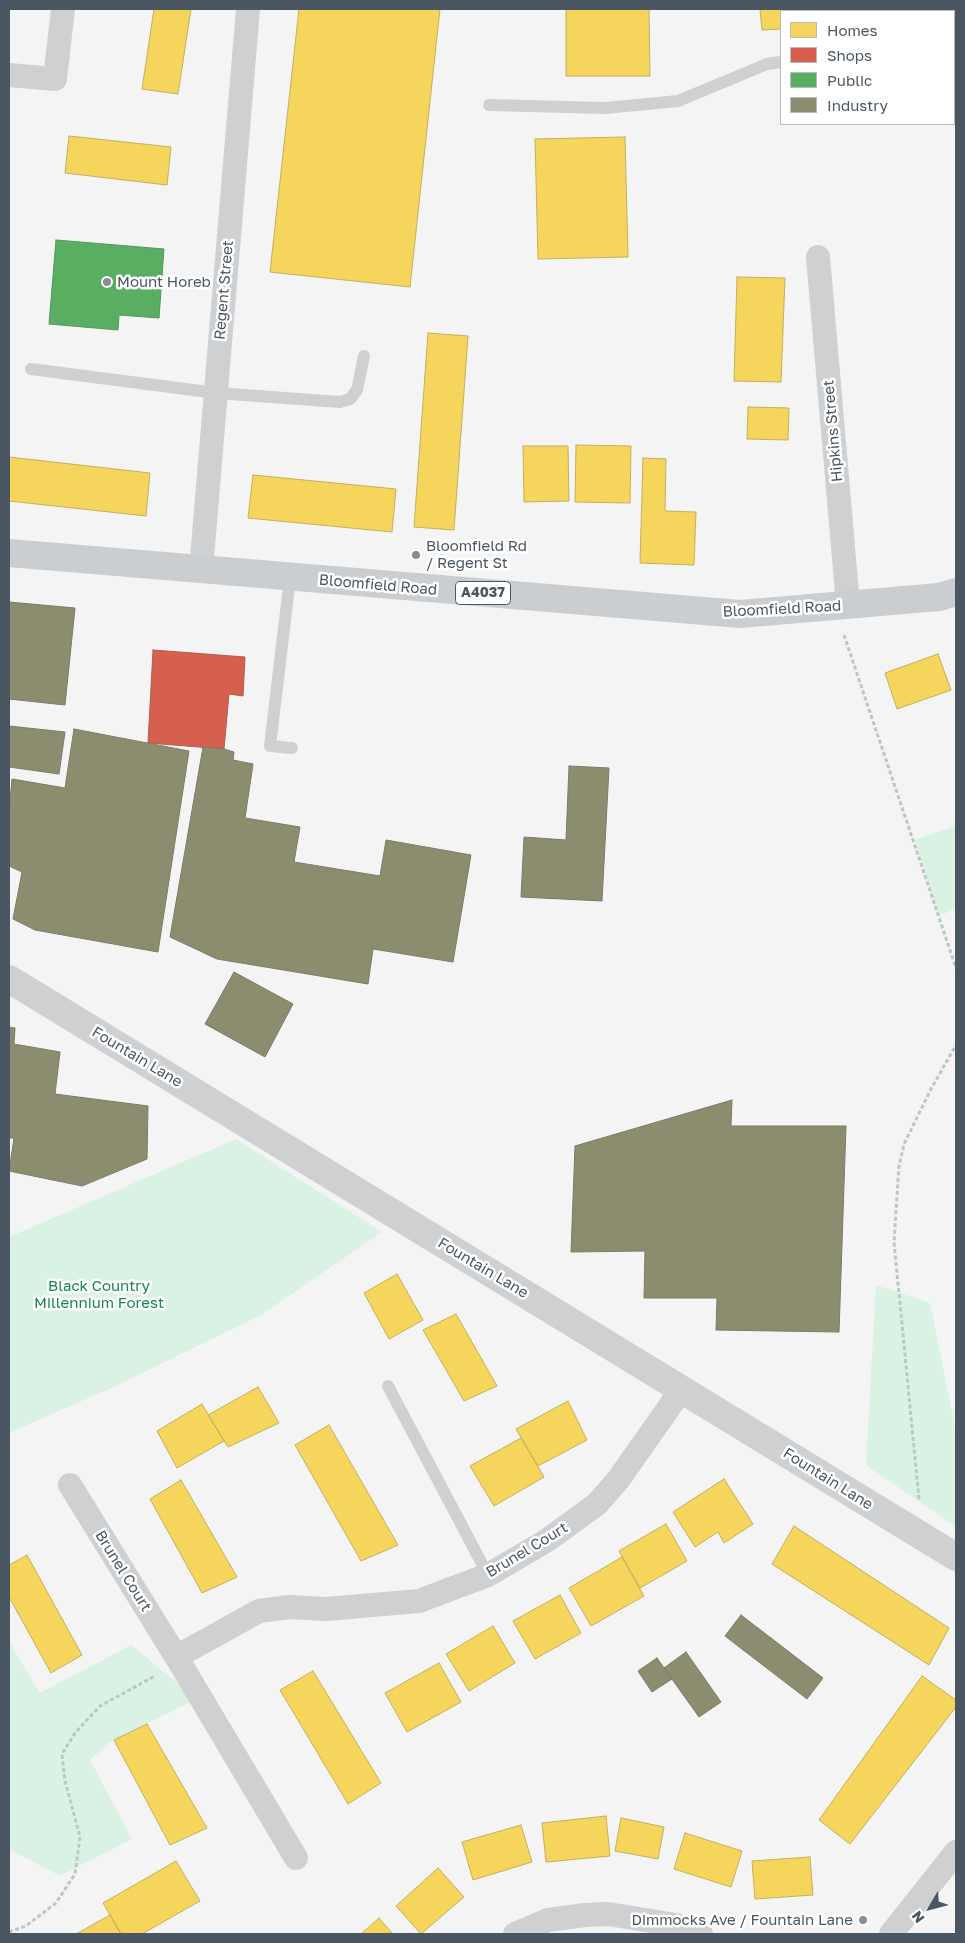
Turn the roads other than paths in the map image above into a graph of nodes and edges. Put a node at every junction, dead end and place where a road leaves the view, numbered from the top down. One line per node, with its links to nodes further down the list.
1 (63, 9): 4 (street)
2 (248, 9): 9 (street, Regent Street)
3 (780, 62): 5 (lane)
4 (9, 75)
5 (489, 105)
6 (818, 257): 14 (street, Hipkins Street)
7 (364, 356): 9 (lane)
8 (31, 369): 9 (lane)
9 (216, 393): 11 (street, Regent Street)
10 (9, 553): 11 (main road, Bloomfield Road / A4037)
11 (202, 570): 12 (main road, Bloomfield Road / A4037)
12 (290, 578): 14 (main road, Bloomfield Road / A4037); 15 (lane)
13 (956, 592): 14 (main road, Bloomfield Road / A4037)
14 (841, 606)
15 (292, 748)
16 (9, 979): 18 (street, Fountain Lane)
17 (388, 1386): 21 (lane)
18 (682, 1389): 20 (street, Fountain Lane); 21 (street, Brunel Court)
19 (70, 1485): 22 (street, Brunel Court)
20 (956, 1558)
21 (488, 1576): 22 (street, Brunel Court)
22 (178, 1660): 24 (street, Brunel Court)
23 (956, 1852): 27 (street)
24 (296, 1858)
25 (515, 1934): 26 (street)
26 (701, 1934)
27 (891, 1934)

